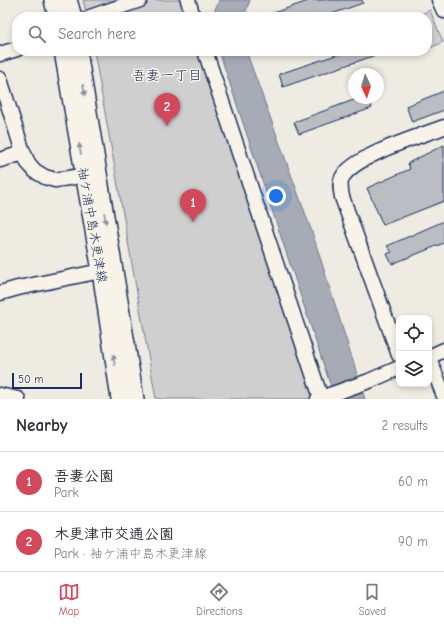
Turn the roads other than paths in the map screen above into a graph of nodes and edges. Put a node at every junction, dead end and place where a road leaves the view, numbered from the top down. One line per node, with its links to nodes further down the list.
1 (53, 0): 5 (main road)
2 (68, 0): 6 (main road)
3 (140, 0): 7 (street)
4 (188, 0): 8 (street)
5 (56, 12)
6 (72, 12)
7 (105, 12)
8 (192, 12)
9 (12, 50): 10 (street)
10 (0, 54)
11 (65, 56): 18 (main road, 袖ケ浦中島木更津線, one-way to 11)
12 (79, 56): 18 (main road, 袖ケ浦中島木更津線, one-way to 18)
13 (207, 56): 28 (street)
14 (0, 79): 16 (street)
15 (444, 127): 22 (street)
16 (23, 153): 17 (street); 18 (street)
17 (0, 160)
18 (91, 175): 19 (main road, 袖ケ浦中島木更津線); 31 (main road, 袖ケ浦中島木更津線, one-way to 31)
19 (101, 271): 20 (street); 30 (main road, 袖ケ浦中島木更津線, one-way to 19)
20 (0, 293)
21 (444, 350): 23 (street)
22 (398, 351)
23 (432, 356)
24 (432, 365): 27 (street)
25 (396, 369): 28 (street)
26 (0, 395): 29 (street)
27 (444, 396)
28 (322, 398)
29 (18, 399)
30 (120, 399)
31 (134, 399)

